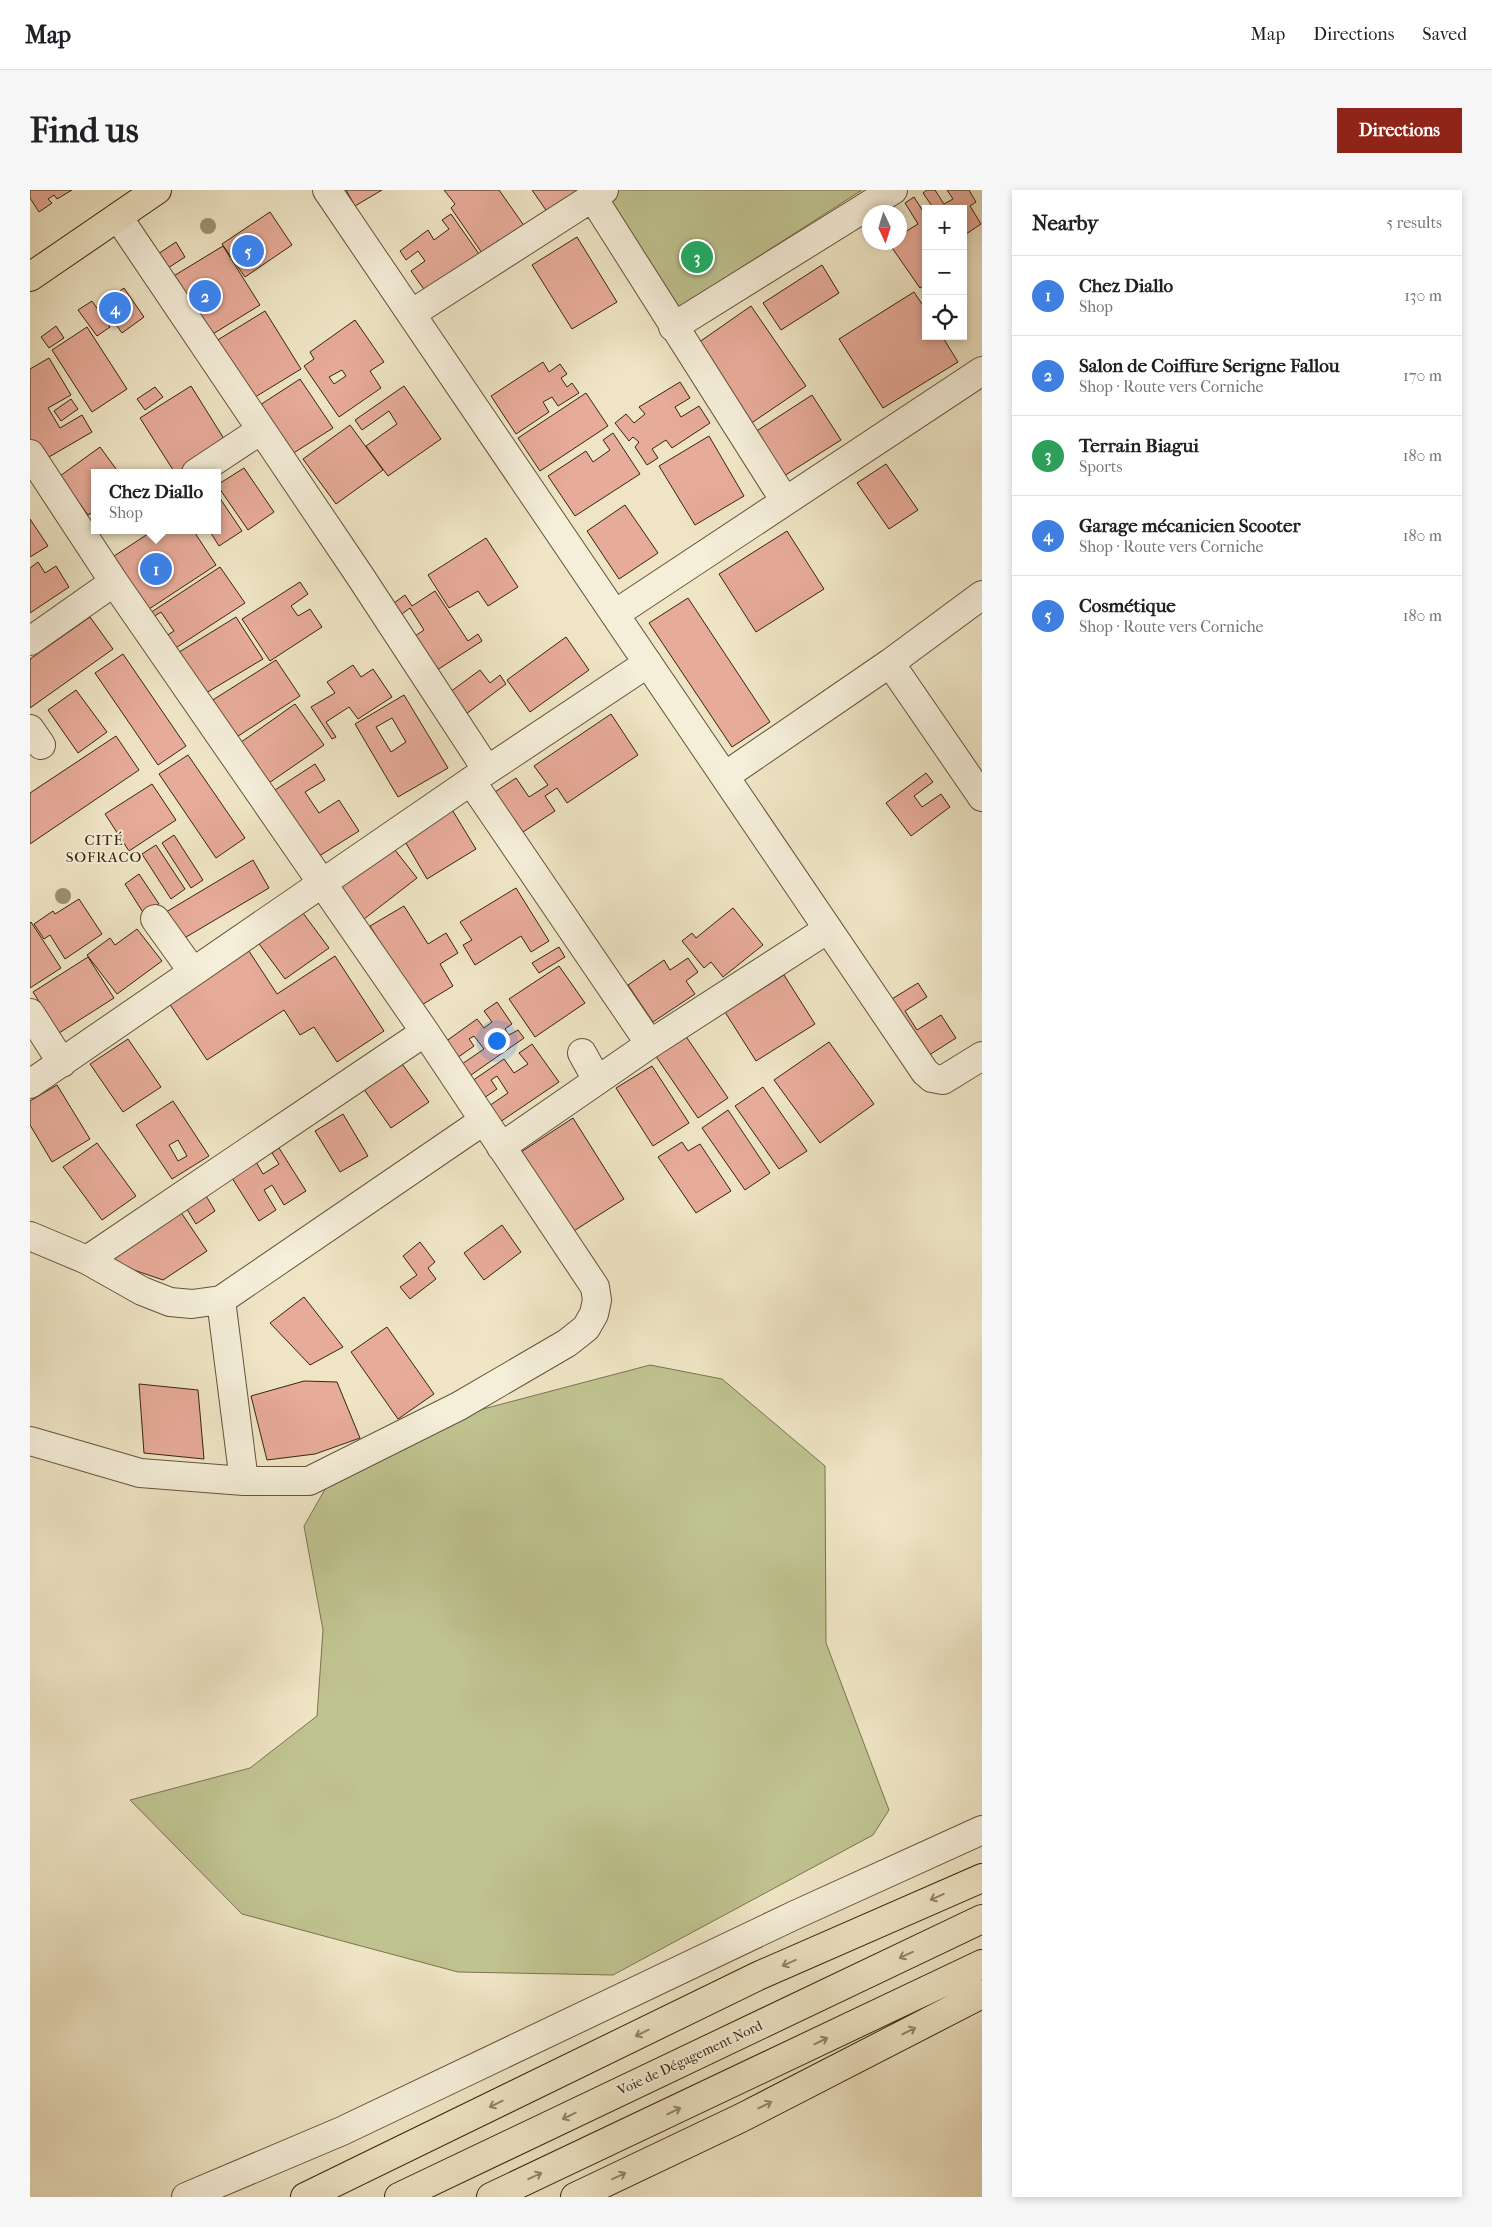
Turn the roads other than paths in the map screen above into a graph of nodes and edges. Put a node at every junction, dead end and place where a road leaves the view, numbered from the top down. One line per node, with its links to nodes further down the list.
1 (157, 190): 5 (main road)
2 (327, 190): 7 (street)
3 (893, 190): 8 (street)
4 (599, 194): 7 (street); 8 (street)
5 (118, 217): 6 (main road); 10 (street)
6 (30, 277)
7 (411, 314): 18 (street)
8 (673, 327): 13 (street)
9 (982, 372): 13 (street)
10 (261, 430): 12 (street); 22 (street)
11 (30, 454): 14 (street)
12 (202, 469)
13 (785, 501): 18 (street)
14 (91, 526)
15 (99, 536): 16 (street)
16 (114, 582): 19 (street); 25 (street)
17 (982, 595): 21 (street)
18 (615, 614): 20 (street)
19 (30, 641)
20 (648, 663): 22 (street); 23 (street)
21 (890, 663): 23 (street); 24 (street)
22 (479, 776): 25 (street); 31 (street)
23 (725, 776): 27 (street)
24 (982, 797)
25 (322, 883): 28 (street); 30 (street)
26 (155, 919): 28 (street)
27 (828, 929): 31 (street); 33 (street)
28 (193, 972): 34 (street)
29 (30, 1013): 34 (street)
30 (425, 1032): 37 (street); 40 (street)
31 (650, 1044): 35 (street)
32 (582, 1053): 35 (street)
33 (982, 1056)
34 (62, 1063): 36 (street)
35 (597, 1080): 38 (street)
36 (30, 1084)
37 (483, 1121): 38 (street); 41 (street)
38 (501, 1147): 43 (street)
39 (30, 1236): 40 (street)
40 (87, 1260): 41 (street)
41 (221, 1300): 43 (street)
42 (30, 1441): 43 (street)
43 (244, 1481)
44 (982, 1830): 49 (street)
45 (982, 1878): 50 (main road, one-way to 50)
46 (982, 1919): 51 (main road, Voie de Dégagement Nord, one-way to 51)
47 (982, 1964): 52 (main road, one-way to 47)
48 (982, 1994): 53 (main road, one-way to 48)
49 (186, 2197)
50 (305, 2197)
51 (399, 2197)
52 (491, 2197)
53 (575, 2197)

